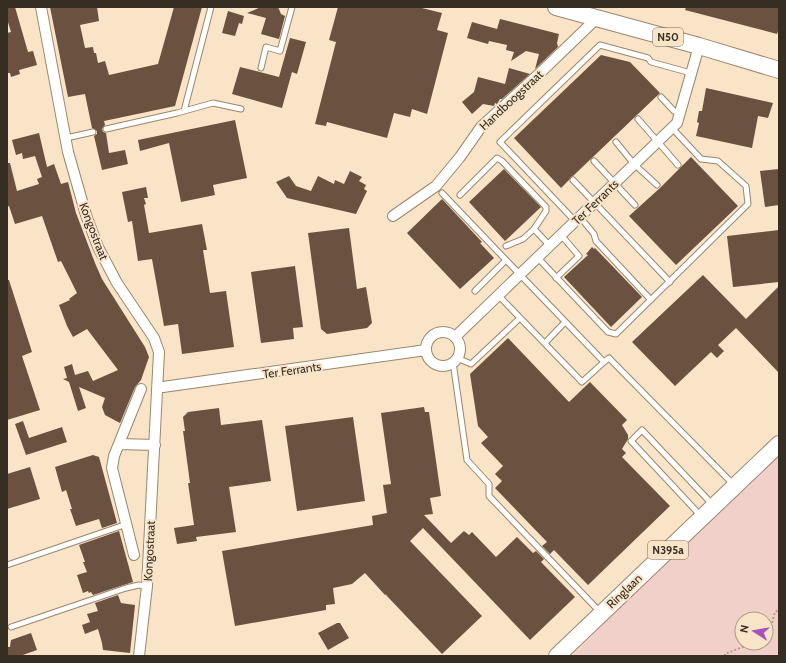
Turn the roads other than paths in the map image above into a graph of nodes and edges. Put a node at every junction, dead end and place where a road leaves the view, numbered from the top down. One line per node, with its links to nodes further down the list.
1 (41, 7): 18 (street, Kongostraat)
2 (212, 7): 12 (lane)
3 (292, 7): 7 (lane)
4 (556, 7): 5 (main road, N50)
5 (597, 18): 6 (main road, N50); 31 (street, Handboogstraat)
6 (699, 46): 8 (main road, N50); 9 (street, Ter Ferrants)
7 (261, 68)
8 (779, 70)
9 (691, 74): 13 (street, Ter Ferrants); 32 (lane)
10 (661, 97): 13 (lane)
11 (241, 109): 12 (lane)
12 (184, 111): 16 (lane)
13 (680, 112): 15 (street, Ter Ferrants)
14 (638, 119): 19 (lane)
15 (672, 128): 19 (street, Ter Ferrants); 41 (lane)
16 (106, 129)
17 (93, 132): 18 (lane)
18 (66, 138): 52 (street, Kongostraat)
19 (658, 141): 22 (street, Ter Ferrants); 23 (lane)
20 (616, 142): 22 (lane)
21 (594, 161): 25 (lane)
22 (634, 164): 25 (street, Ter Ferrants); 26 (lane)
23 (678, 165)
24 (573, 180): 29 (lane)
25 (614, 184): 29 (street, Ter Ferrants); 30 (lane)
26 (657, 185)
27 (442, 193): 38 (lane)
28 (460, 195): 33 (lane)
29 (595, 202): 32 (street, Ter Ferrants); 41 (lane)
30 (635, 205)
31 (393, 216)
32 (577, 219): 34 (street, Ter Ferrants); 44 (lane)
33 (534, 229): 35 (lane); 36 (lane)
34 (561, 235): 36 (street, Ter Ferrants); 40 (lane)
35 (506, 246)
36 (550, 246): 37 (street, Ter Ferrants)
37 (537, 258): 39 (street, Ter Ferrants); 40 (lane)
38 (506, 260): 39 (lane); 42 (lane)
39 (520, 275): 43 (street, Ter Ferrants); 46 (lane)
40 (556, 278): 44 (lane)
41 (670, 282): 44 (lane)
42 (475, 291)
43 (498, 295): 45 (lane); 47 (street, Ter Ferrants)
44 (651, 300)
45 (520, 318): 48 (lane); 50 (lane)
46 (566, 322): 48 (lane); 51 (lane)
47 (455, 337): 49 (street); 50 (street)
48 (545, 343): 51 (lane)
49 (426, 350): 50 (street); 52 (street, Ter Ferrants)
50 (455, 360): 64 (lane)
51 (604, 362): 57 (lane)
52 (158, 387): 56 (street, Kongostraat)
53 (141, 389): 54 (street, Kongostraat)
54 (119, 444): 56 (street); 60 (street, Kongostraat)
55 (779, 444): 57 (main road, Ringlaan / N395a)
56 (155, 445): 63 (street, Kongostraat)
57 (735, 486): 58 (main road, Ringlaan / N395a)
58 (714, 506): 59 (main road, Ringlaan / N395a); 59 (lane)
59 (702, 517): 64 (main road, Ringlaan / N395a)
60 (127, 524): 61 (street, Kongostraat); 62 (lane)
61 (134, 555)
62 (7, 565)
63 (147, 586): 65 (lane); 66 (street, Kongostraat)
64 (602, 613): 67 (main road, Ringlaan / N395a)
65 (12, 626)
66 (139, 656)
67 (557, 656)

